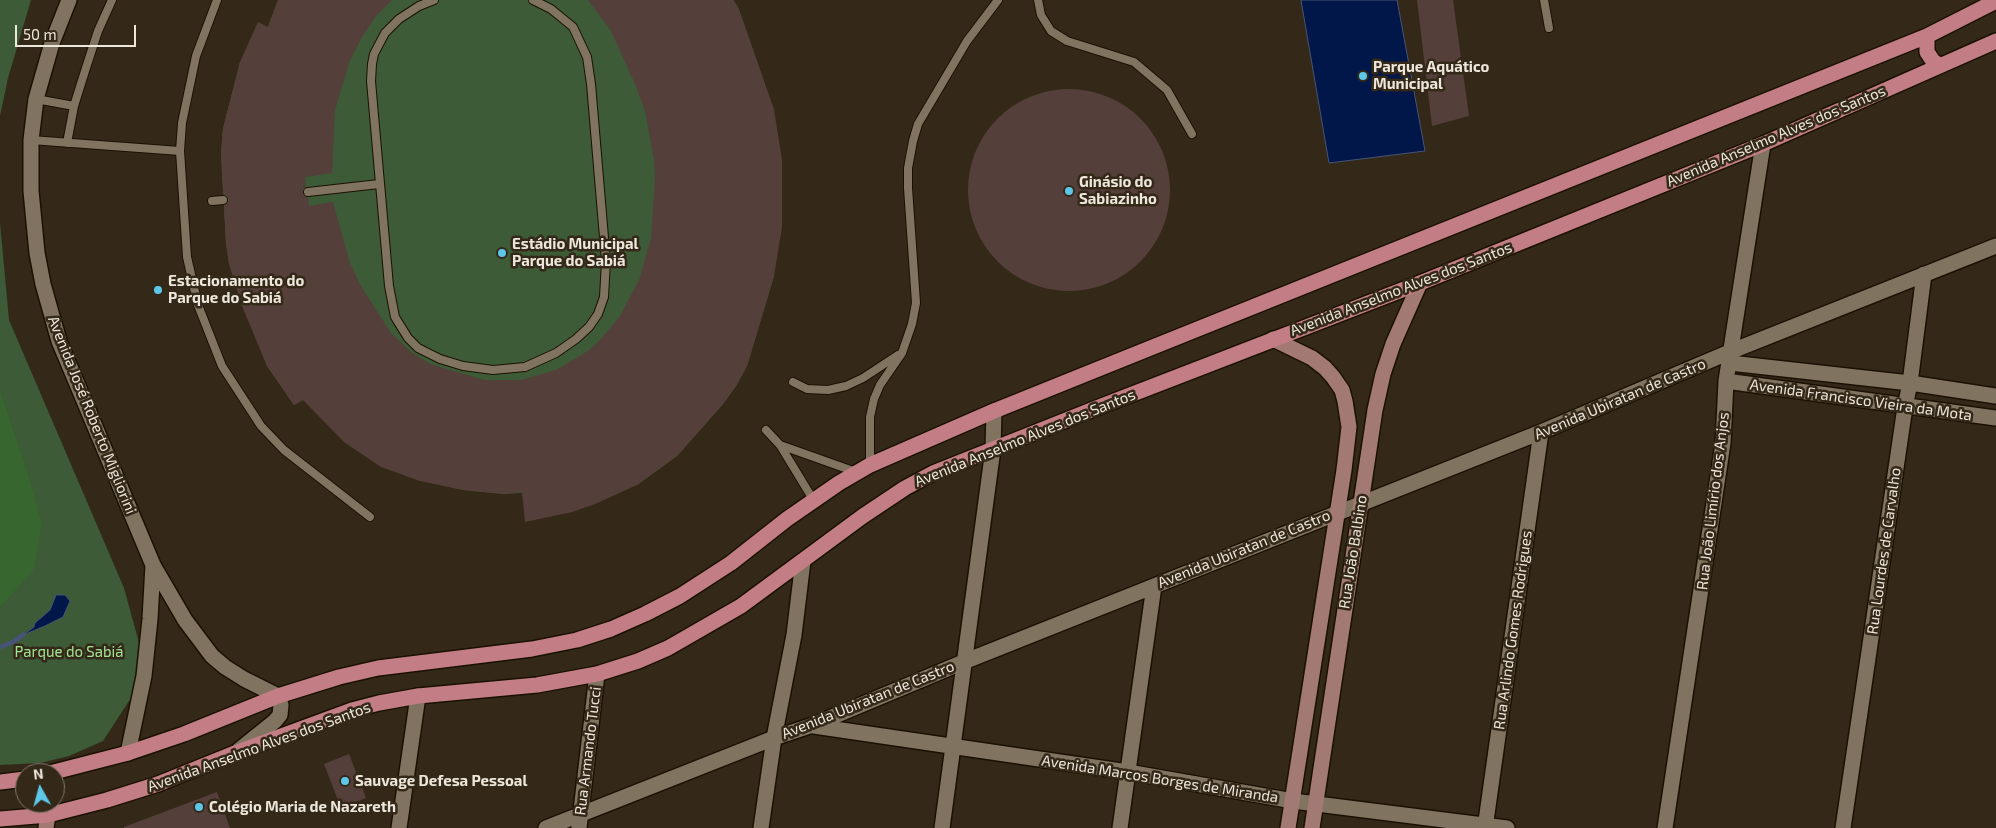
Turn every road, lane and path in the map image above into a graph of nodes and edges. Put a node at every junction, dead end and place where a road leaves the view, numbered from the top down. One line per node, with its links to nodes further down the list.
1 (69, 0): 14 (street, Avenida José Roberto Migliorini)
2 (112, 0): 15 (lane)
3 (218, 0): 20 (lane)
4 (434, 0): 21 (lane)
5 (533, 0): 21 (lane)
6 (998, 0): 29 (lane)
7 (1038, 0): 16 (lane)
8 (1544, 0): 10 (lane)
9 (1996, 1): 11 (main road)
10 (1549, 28)
11 (1927, 36): 13 (main road); 36 (main road)
12 (1996, 41): 13 (main road, Avenida Anselmo Alves dos Santos)
13 (1939, 65): 19 (main road, Avenida Anselmo Alves dos Santos)
14 (36, 100): 15 (lane); 17 (street, Avenida José Roberto Migliorini)
15 (74, 106): 18 (lane)
16 (1192, 134)
17 (31, 140): 18 (lane); 48 (street, Avenida José Roberto Migliorini)
18 (67, 143): 20 (lane)
19 (1763, 144): 27 (main road, Avenida Anselmo Alves dos Santos); 30 (street, Rua João Limírio dos Anjos)
20 (180, 151): 46 (lane)
21 (379, 184): 22 (lane)
22 (308, 192)
23 (224, 200): 24 (lane)
24 (212, 201)
25 (1996, 246): 26 (street, Avenida Ubiratan de Castro)
26 (1924, 274): 30 (street, Avenida Ubiratan de Castro); 33 (street, Rua Lourdes de Carvalho)
27 (1420, 283): 28 (main road, Avenida Anselmo Alves dos Santos); 44 (main road, Rua João Balbino)
28 (1273, 339): 41 (main road, Avenida Anselmo Alves dos Santos); 45 (main road, Rua João Balbino)
29 (902, 353): 32 (lane); 42 (lane)
30 (1731, 357): 31 (street, Rua João Limírio dos Anjos); 33 (street, Avenida Francisco Vieira da Mota); 39 (street, Avenida Ubiratan de Castro)
31 (1726, 381): 35 (street, Avenida Francisco Vieira da Mota); 78 (street, Rua João Limírio dos Anjos)
32 (793, 382)
33 (1910, 383): 34 (street, Avenida Francisco Vieira da Mota); 35 (street, Rua Lourdes de Carvalho)
34 (1996, 396)
35 (1905, 407): 37 (street, Avenida Francisco Vieira da Mota); 79 (street, Rua Lourdes de Carvalho)
36 (994, 411): 41 (street); 42 (main road)
37 (1996, 418)
38 (766, 430): 40 (lane)
39 (1542, 432): 44 (street, Avenida Ubiratan de Castro); 69 (street, Rua Arlindo Gomes Rodrigues)
40 (780, 445): 42 (lane); 43 (lane)
41 (993, 449): 47 (main road, Avenida Anselmo Alves dos Santos); 50 (street)
42 (863, 469): 43 (main road)
43 (814, 501): 52 (main road)
44 (1361, 502): 45 (street, Avenida Ubiratan de Castro); 64 (main road, Rua João Balbino)
45 (1338, 512): 49 (street, Avenida Ubiratan de Castro); 63 (main road, Rua João Balbino)
46 (370, 517)
47 (803, 561): 51 (main road, Avenida Anselmo Alves dos Santos); 55 (street)
48 (153, 565): 52 (street, Avenida José Roberto Migliorini); 57 (street, Avenida José Roberto Migliorini)
49 (1154, 586): 50 (street, Avenida Ubiratan de Castro); 60 (street)
50 (966, 661): 54 (street, Avenida Ubiratan de Castro); 56 (street)
51 (597, 674): 53 (main road, Avenida Anselmo Alves dos Santos); 66 (street, Rua Armando Tucci)
52 (278, 696): 57 (main road); 58 (street)
53 (418, 696): 58 (main road, Avenida Anselmo Alves dos Santos); 70 (street)
54 (813, 726): 55 (street, Avenida Ubiratan de Castro); 56 (street, Avenida Marcos Borges de Miranda)
55 (774, 738): 66 (street, Avenida Ubiratan de Castro); 72 (street)
56 (953, 745): 60 (street, Avenida Marcos Borges de Miranda); 73 (street)
57 (128, 753): 59 (main road)
58 (235, 753): 67 (main road, Avenida Anselmo Alves dos Santos)
59 (65, 769)
60 (1128, 772): 63 (street, Avenida Marcos Borges de Miranda); 74 (street)
61 (15, 780): 62 (main road)
62 (0, 782)
63 (1293, 801): 64 (street, Avenida Marcos Borges de Miranda); 75 (main road, Rua João Balbino)
64 (1315, 803): 69 (street, Avenida Marcos Borges de Miranda); 76 (main road, Rua João Balbino)
65 (0, 819): 68 (main road, Avenida Anselmo Alves dos Santos)
66 (580, 821): 71 (street, Avenida Ubiratan de Castro)
67 (47, 822): 68 (main road, Avenida Anselmo Alves dos Santos)
68 (23, 823)
69 (1485, 826): 77 (street, Avenida Marcos Borges de Miranda)
70 (399, 828)
71 (546, 828)
72 (760, 828)
73 (942, 828)
74 (1120, 828)
75 (1288, 828)
76 (1312, 828)
77 (1507, 828)
78 (1665, 828)
79 (1843, 828)

